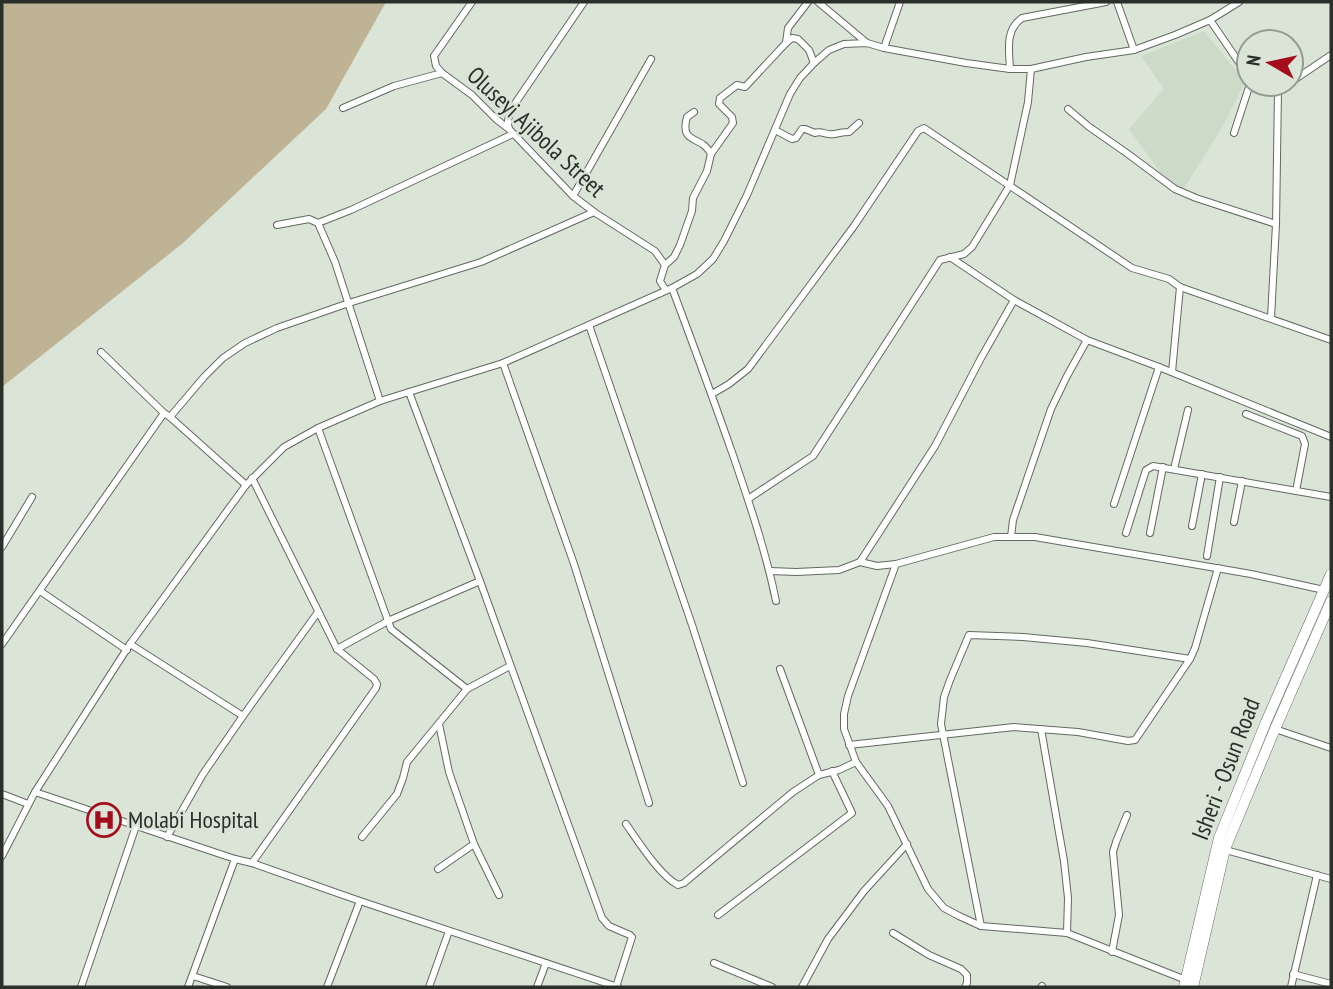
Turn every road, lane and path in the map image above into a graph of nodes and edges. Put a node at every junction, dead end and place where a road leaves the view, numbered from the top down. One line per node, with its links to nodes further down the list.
1 (472, 2): 21 (street, Oluseyi Ajibola Street)
2 (584, 2): 29 (street)
3 (808, 2): 10 (street)
4 (818, 2): 11 (street)
5 (900, 2): 12 (street)
6 (1106, 2): 18 (street)
7 (1117, 2): 13 (street)
8 (1239, 2): 9 (street)
9 (1210, 20): 13 (street); 15 (street)
10 (786, 43): 17 (street); 31 (street)
11 (867, 43): 12 (street); 17 (street)
12 (884, 48): 18 (street)
13 (1135, 50): 19 (street)
14 (1331, 55): 20 (street)
15 (1235, 57)
16 (651, 59): 33 (street)
17 (814, 63): 28 (street)
18 (1010, 69): 19 (street)
19 (1031, 69): 32 (street)
20 (1305, 72)
21 (442, 73): 24 (street); 29 (street, Oluseyi Ajibola Street)
22 (1247, 98): 30 (street)
23 (1278, 98): 36 (street)
24 (344, 108)
25 (1068, 109): 36 (street)
26 (694, 112): 31 (street)
27 (859, 123): 28 (street)
28 (775, 130): 41 (street)
29 (511, 132): 33 (street, Oluseyi Ajibola Street); 35 (street)
30 (1234, 133)
31 (711, 154): 39 (street)
32 (1010, 185): 38 (street); 40 (street); 53 (street)
33 (573, 196): 34 (street, Oluseyi Ajibola Street)
34 (594, 212): 39 (street, Oluseyi Ajibola Street); 43 (street)
35 (318, 223): 37 (street); 43 (street)
36 (1276, 224): 44 (street)
37 (277, 225)
38 (950, 257): 42 (street); 70 (street)
39 (665, 265): 41 (street)
40 (1180, 287): 44 (street); 51 (street)
41 (668, 288): 45 (street); 53 (street)
42 (1014, 300): 46 (street); 79 (street)
43 (349, 303): 54 (street); 57 (street)
44 (1271, 318): 47 (street)
45 (589, 324): 49 (street); 109 (street)
46 (1087, 340): 50 (street); 76 (street)
47 (1331, 340)
48 (101, 352): 57 (street)
49 (503, 363): 52 (street); 112 (street)
50 (1159, 366): 51 (street); 71 (street)
51 (1172, 372): 59 (street)
52 (409, 392): 54 (street); 84 (street)
53 (712, 394): 70 (street)
54 (380, 401): 58 (street)
55 (1188, 410): 61 (street)
56 (1246, 414): 67 (street)
57 (167, 415): 66 (street); 86 (street)
58 (318, 428): 64 (street); 90 (street)
59 (1331, 437)
60 (1163, 467): 61 (street); 74 (street); 75 (street)
61 (1174, 469): 62 (street)
62 (1202, 474): 63 (street); 73 (street)
63 (1220, 477): 65 (street); 78 (street)
64 (252, 478): 66 (street); 89 (street)
65 (1242, 481): 67 (street); 72 (street)
66 (246, 485): 93 (street)
67 (1296, 491): 69 (street)
68 (32, 497): 77 (street)
69 (1331, 498)
70 (748, 499): 82 (street)
71 (1114, 504)
72 (1234, 522)
73 (1192, 526)
74 (1126, 533)
75 (1150, 533)
76 (1011, 537): 80 (street); 81 (street)
77 (2, 547)
78 (1207, 556)
79 (860, 562): 80 (street); 82 (street)
80 (896, 564): 104 (street)
81 (1218, 568): 85 (street); 95 (street)
82 (770, 571): 87 (street)
83 (1331, 573): 85 (main road, Isheri - Osun Road)
84 (480, 581): 90 (street); 96 (street)
85 (1324, 590): 121 (main road, Isheri - Osun Road)
86 (40, 591): 91 (street); 93 (street)
87 (776, 601)
88 (1331, 601): 102 (main road)
89 (318, 612): 94 (street); 99 (street)
90 (388, 621): 94 (street); 98 (street)
91 (5, 634): 92 (street)
92 (2, 644)
93 (129, 647): 99 (street); 110 (street)
94 (337, 649): 124 (street)
95 (1190, 659): 101 (street); 103 (street)
96 (510, 666): 98 (street); 149 (street)
97 (780, 669): 108 (street)
98 (467, 689): 100 (street)
99 (243, 716): 117 (street)
100 (439, 724): 118 (street); 119 (street)
101 (1041, 729): 103 (street); 134 (street)
102 (1275, 729): 105 (street); 121 (main road)
103 (943, 734): 104 (street); 131 (street)
104 (849, 745): 106 (street)
105 (1331, 748)
106 (856, 762): 107 (street); 120 (street)
107 (832, 771): 108 (street); 130 (street)
108 (819, 775): 115 (street)
109 (743, 783)
110 (35, 792): 113 (street); 116 (street)
111 (2, 794): 113 (street)
112 (649, 803)
113 (28, 804): 122 (street)
114 (1127, 815): 135 (street)
115 (626, 824)
116 (136, 826): 117 (street); 143 (street)
117 (167, 837): 123 (street)
118 (362, 837)
119 (474, 844): 125 (street); 128 (street)
120 (907, 844): 131 (street); 151 (street)
121 (1221, 848): 126 (street); 142 (main road)
122 (2, 856)
123 (235, 859): 124 (street); 139 (street)
124 (252, 863): 129 (street)
125 (438, 869)
126 (1317, 875): 127 (street); 138 (street)
127 (1331, 879)
128 (499, 895)
129 (359, 901): 132 (street); 146 (street)
130 (718, 915)
131 (981, 926): 134 (street)
132 (449, 931): 136 (street); 147 (street)
133 (892, 933): 152 (street)
134 (1067, 933): 135 (street)
135 (1112, 952): 142 (street)
136 (546, 963): 148 (street); 149 (street)
137 (714, 963): 141 (street)
138 (1293, 974): 140 (street); 153 (street)
139 (193, 976): 144 (street); 145 (street)
140 (1331, 984)
141 (760, 985): 150 (street)
142 (1188, 985)
143 (81, 987)
144 (188, 987)
145 (227, 987)
146 (327, 987)
147 (429, 987)
148 (537, 987)
149 (617, 987)
150 (772, 987)
151 (802, 987)
152 (965, 987)
153 (1291, 987)

